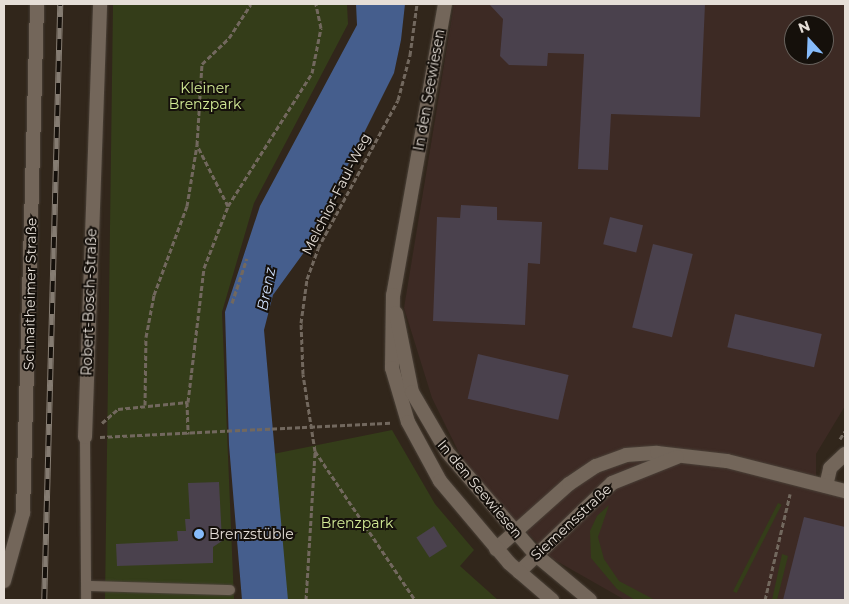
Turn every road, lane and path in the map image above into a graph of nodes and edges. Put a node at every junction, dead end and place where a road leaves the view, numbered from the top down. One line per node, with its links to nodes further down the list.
1 (37, 4): 29 (street, Schnaitheimer Straße)
2 (100, 4): 18 (street, Robert-Bosch-Straße)
3 (251, 4): 7 (path)
4 (316, 4): 8 (path)
5 (417, 4): 15 (path, Melchior-Faul-Weg)
6 (445, 4): 10 (street, In den Seewiesen)
7 (197, 145): 8 (path); 13 (path)
8 (228, 206): 12 (path)
9 (247, 258): 11 (path)
10 (393, 295): 14 (street, In den Seewiesen); 25 (street, In den Seewiesen)
11 (232, 303)
12 (187, 402): 13 (path); 17 (path)
13 (145, 405): 18 (path)
14 (408, 422): 15 (path); 26 (street, In den Seewiesen)
15 (313, 430): 17 (path); 20 (path, Melchior-Faul-Weg)
16 (845, 431): 19 (path)
17 (188, 434): 18 (path)
18 (85, 438): 30 (lane, Robert-Bosch-Straße)
19 (841, 449): 23 (street)
20 (315, 451): 33 (path, Melchior-Faul-Weg); 34 (path)
21 (682, 456): 22 (street, Siemensstraße); 25 (street, Siemensstraße); 27 (street, Siemensstraße)
22 (793, 479): 23 (street, Siemensstraße); 37 (path)
23 (826, 486): 24 (street, Siemensstraße)
24 (845, 491)
25 (514, 532): 26 (street, Siemensstraße); 27 (street, In den Seewiesen)
26 (496, 549): 28 (street, In den Seewiesen)
27 (536, 555): 28 (street, Siemensstraße); 36 (street, In den Seewiesen)
28 (518, 572): 35 (street, In den Seewiesen)
29 (4, 581)
30 (87, 586): 31 (lane); 32 (lane, Robert-Bosch-Straße)
31 (230, 590)
32 (86, 600)
33 (306, 600)
34 (415, 600)
35 (552, 600)
36 (590, 600)
37 (765, 600)

